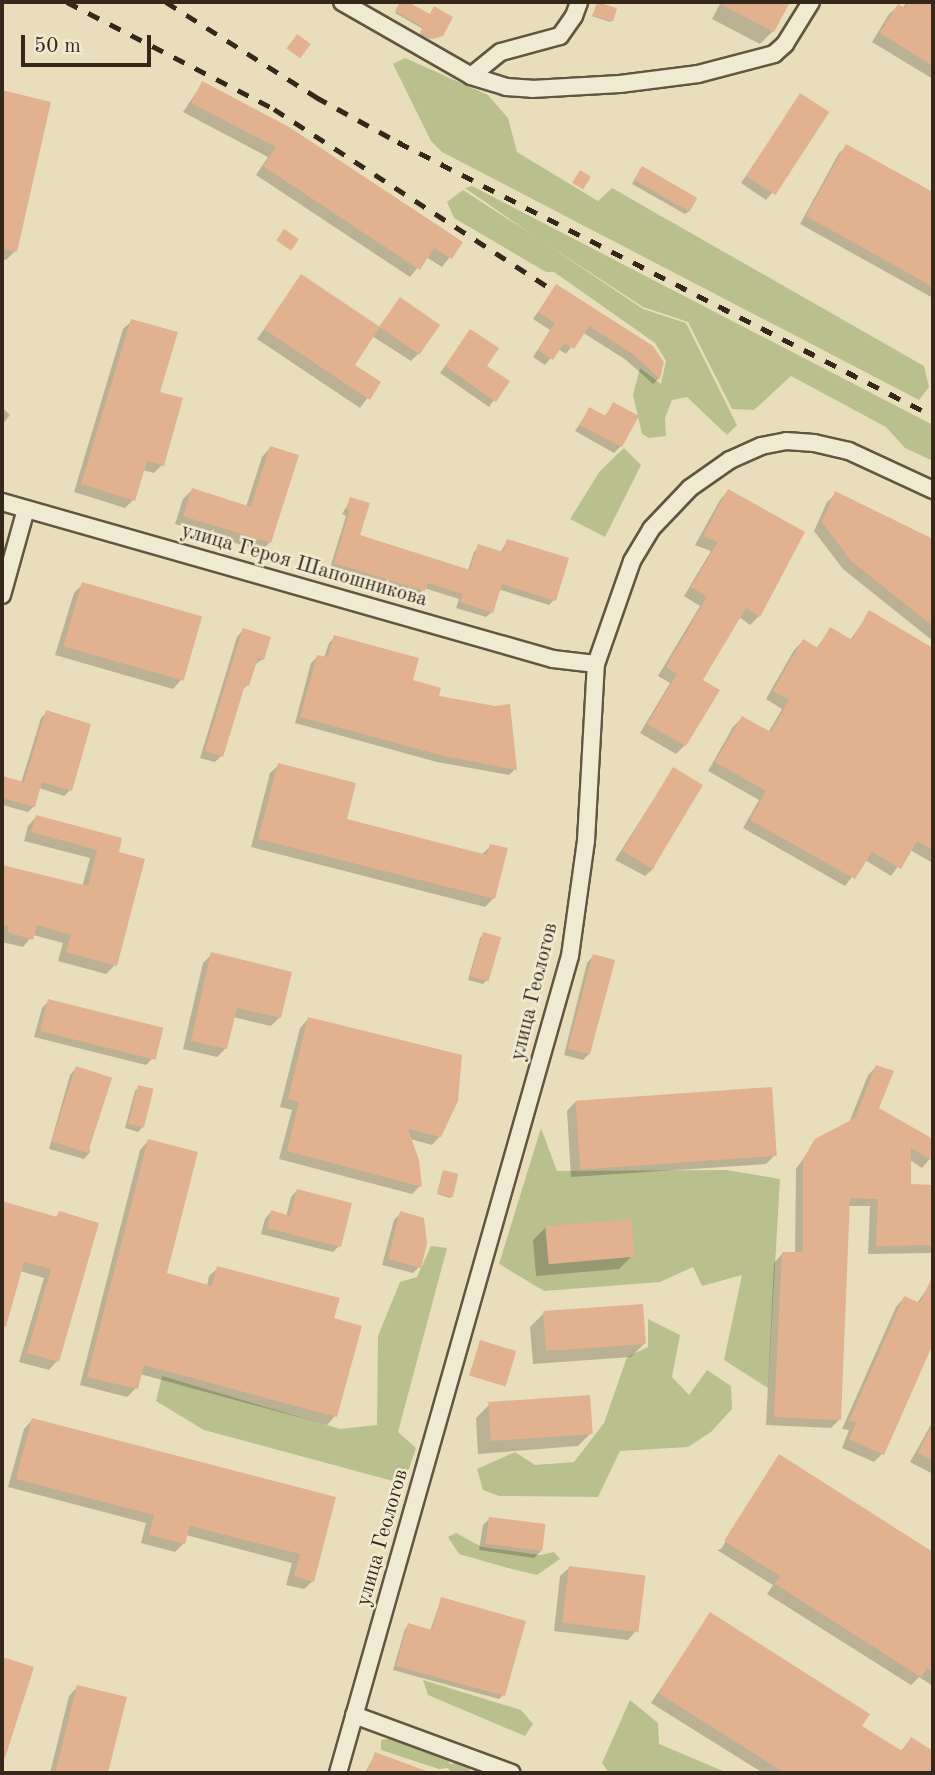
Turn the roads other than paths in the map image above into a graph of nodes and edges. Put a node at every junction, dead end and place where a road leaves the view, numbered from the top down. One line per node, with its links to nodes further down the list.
1 (342, 2): 4 (street)
2 (579, 2): 5 (street)
3 (811, 2): 5 (street)
4 (371, 9): 5 (street)
5 (471, 76)
6 (933, 491): 10 (street, улица Геологов)
7 (2, 502): 8 (street, улица Героя Шапошникова)
8 (26, 509): 9 (street); 10 (street, улица Героя Шапошникова)
9 (2, 595)
10 (596, 664): 11 (street, улица Геологов)
11 (354, 1715): 12 (street, улица Геологов); 13 (street)
12 (338, 1773)
13 (512, 1773)

